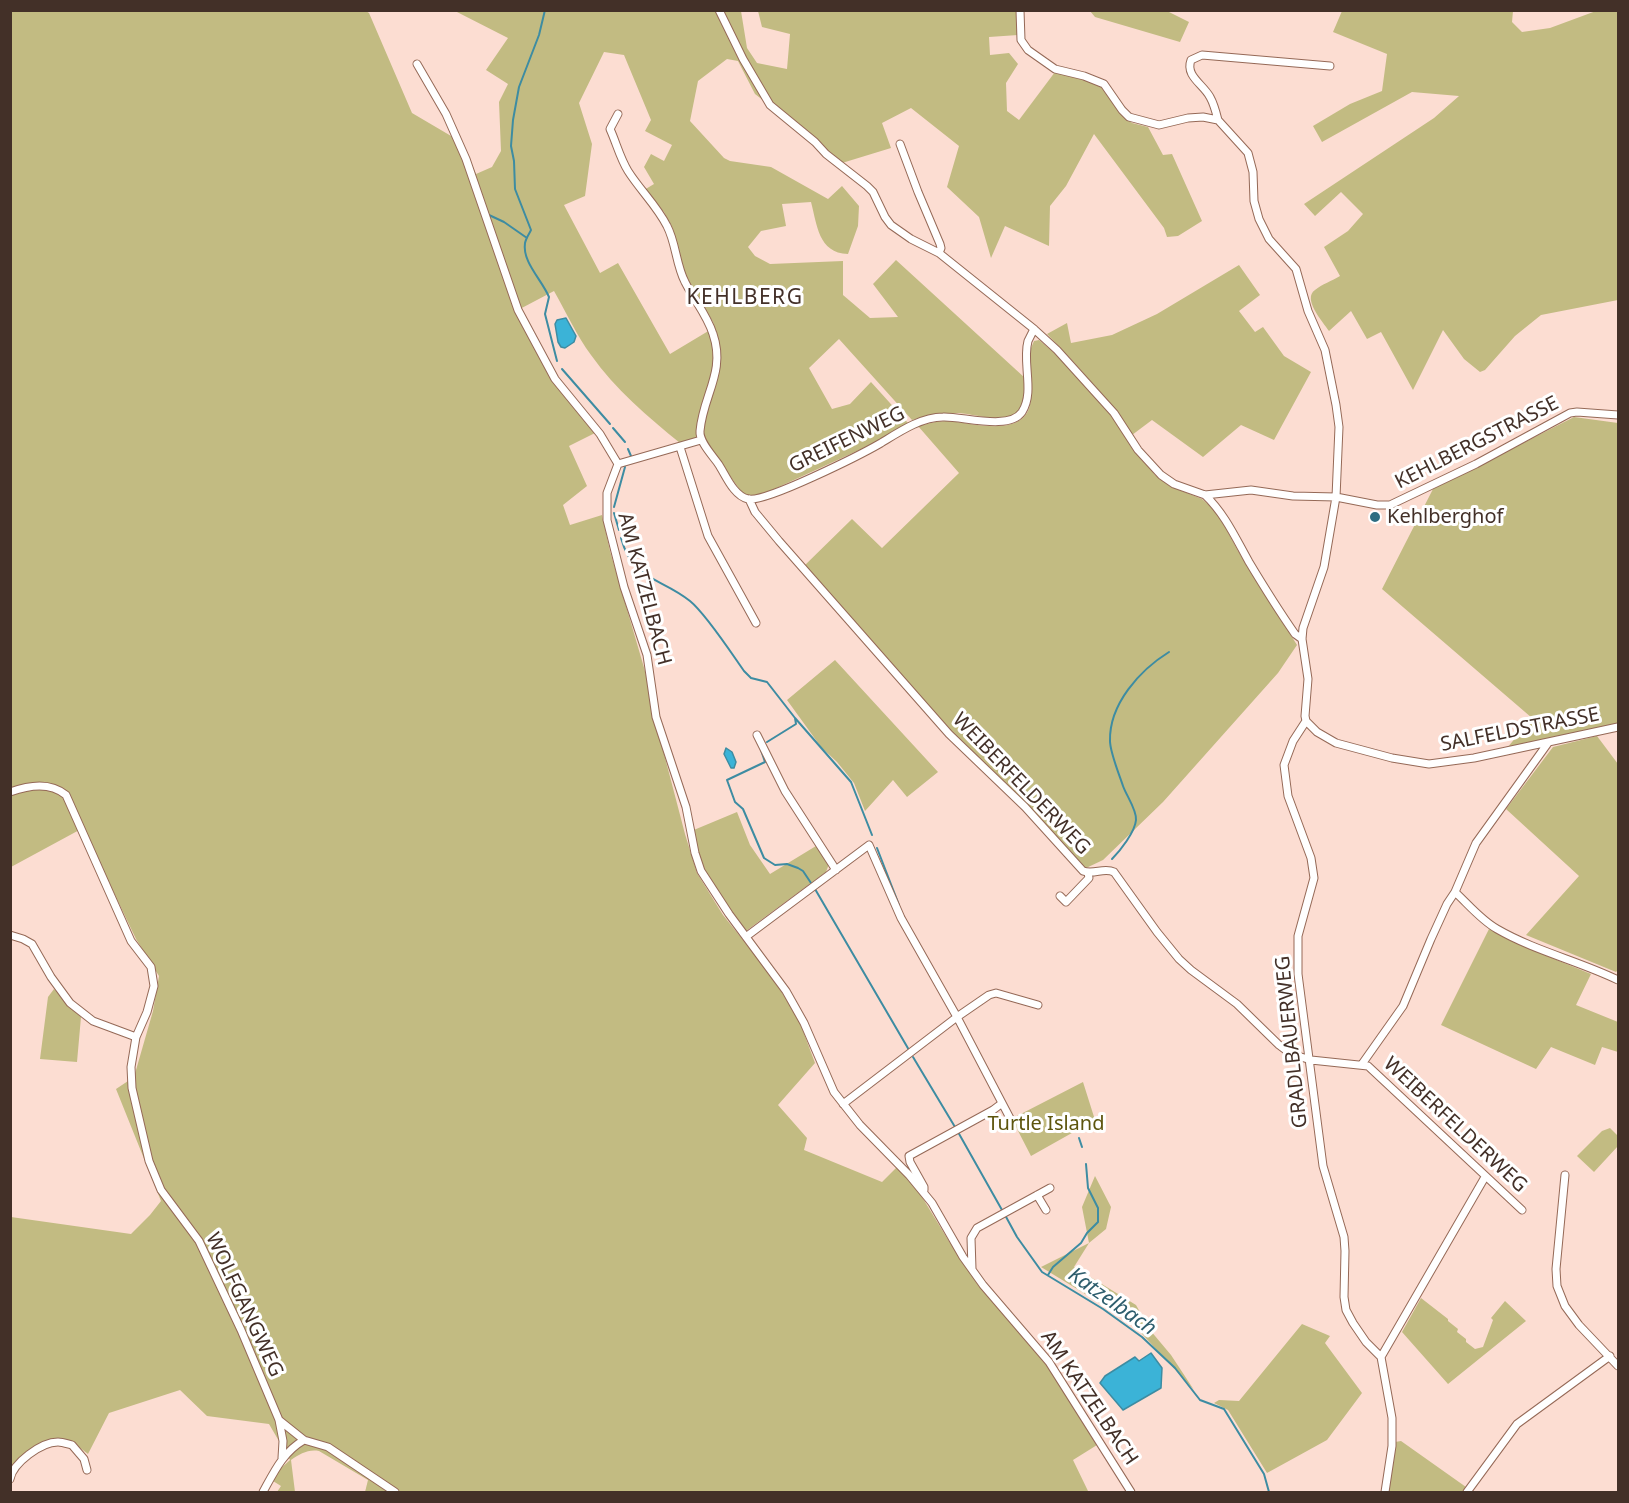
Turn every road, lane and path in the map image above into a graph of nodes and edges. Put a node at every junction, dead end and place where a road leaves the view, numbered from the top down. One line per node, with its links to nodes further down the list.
1 (719, 10): 8 (street)
2 (1020, 10): 6 (street)
3 (417, 64): 13 (street)
4 (1330, 66): 6 (street)
5 (618, 114): 11 (street)
6 (1218, 120): 15 (street)
7 (900, 144): 8 (street)
8 (939, 253): 9 (street)
9 (1034, 329): 14 (street); 16 (street, GREIFENWEG)
10 (1618, 415): 15 (street, KEHLBERGSTRASSE)
11 (701, 440): 12 (street); 16 (street)
12 (680, 447): 13 (street); 17 (street)
13 (618, 464): 29 (street, AM KATZELBACH)
14 (1205, 495): 15 (street, KEHLBERGSTRASSE); 18 (street)
15 (1336, 497): 18 (street)
16 (749, 499): 25 (street, WEIBERFELDERWEG)
17 (756, 623)
18 (1302, 639): 19 (street)
19 (1306, 721): 22 (street, SALFELDSTRASSE); 34 (street, GRADLBAUERWEG)
20 (1618, 727): 22 (street, SALFELDSTRASSE)
21 (757, 735): 24 (street)
22 (1548, 742): 26 (street)
23 (10, 792): 33 (street, WOLFGANGWEG)
24 (836, 870): 29 (street); 32 (street)
25 (1088, 873): 27 (street); 34 (street, WEIBERFELDERWEG)
26 (1455, 892): 30 (street); 35 (street)
27 (1060, 896)
28 (10, 935): 33 (street)
29 (747, 936): 36 (street, AM KATZELBACH)
30 (1618, 980)
31 (1038, 1005): 32 (street)
32 (957, 1017): 36 (street); 37 (street)
33 (136, 1037): 50 (street, WOLFGANGWEG)
34 (1311, 1060): 35 (street, WEIBERFELDERWEG); 48 (street, GRADLBAUERWEG)
35 (1362, 1064): 40 (street, WEIBERFELDERWEG)
36 (843, 1104): 42 (street, AM KATZELBACH)
37 (1001, 1104): 38 (street); 42 (street, AM KATZELBACH)
38 (1012, 1122)
39 (1565, 1174): 47 (street)
40 (1485, 1177): 45 (street, WEIBERFELDERWEG); 48 (street)
41 (1050, 1188): 43 (street)
42 (924, 1193): 46 (street, AM KATZELBACH)
43 (1037, 1194): 44 (street); 46 (street)
44 (1046, 1210)
45 (1522, 1210)
46 (972, 1269): 57 (street, AM KATZELBACH)
47 (1610, 1356): 49 (street); 59 (street)
48 (1381, 1357): 58 (street)
49 (1618, 1366)
50 (279, 1420): 51 (street); 52 (street)
51 (304, 1440): 52 (street); 56 (street)
52 (282, 1458): 55 (street)
53 (87, 1470): 54 (street)
54 (10, 1479)
55 (263, 1492)
56 (395, 1492)
57 (1131, 1492)
58 (1385, 1492)
59 (1467, 1492)

